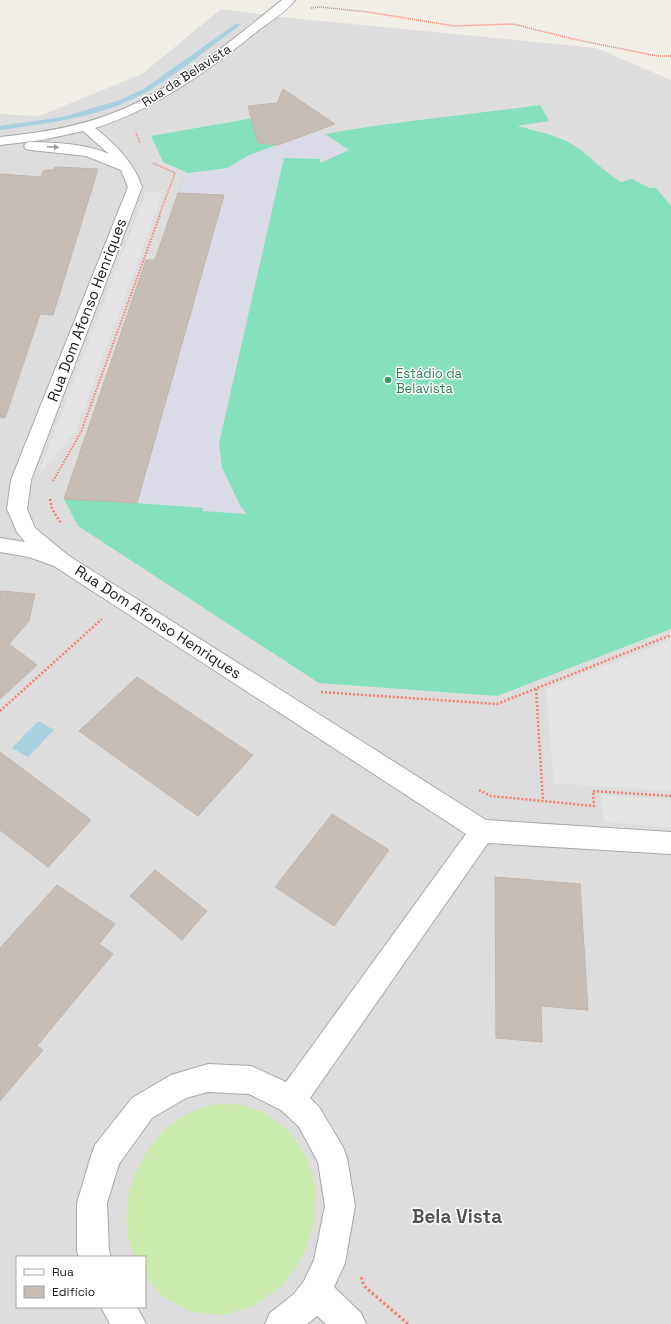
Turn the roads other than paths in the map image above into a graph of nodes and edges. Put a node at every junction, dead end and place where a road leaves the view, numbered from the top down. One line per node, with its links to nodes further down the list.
1 (289, 0): 2 (street, Rua da Belavista)
2 (140, 106): 3 (street, Rua da Belavista); 6 (street)
3 (85, 126): 4 (street, Rua da Belavista); 6 (street); 7 (street)
4 (0, 141)
5 (0, 144): 7 (street, one-way to 7)
6 (112, 148): 8 (street)
7 (100, 154): 8 (street)
8 (131, 172): 9 (street, Rua Dom Afonso Henriques)
9 (20, 480): 10 (street); 12 (street, Rua Dom Afonso Henriques)
10 (0, 506)
11 (0, 545): 12 (street)
12 (62, 561): 13 (street, Rua Dom Afonso Henriques)
13 (482, 831): 14 (street, Rua Dom Afonso Henriques); 15 (street)
14 (671, 843)
15 (291, 1100): 16 (street); 17 (street)
16 (95, 1256)
17 (315, 1292): 20 (street); 21 (street)
18 (118, 1308): 19 (street)
19 (130, 1324)
20 (282, 1324)
21 (350, 1324)

